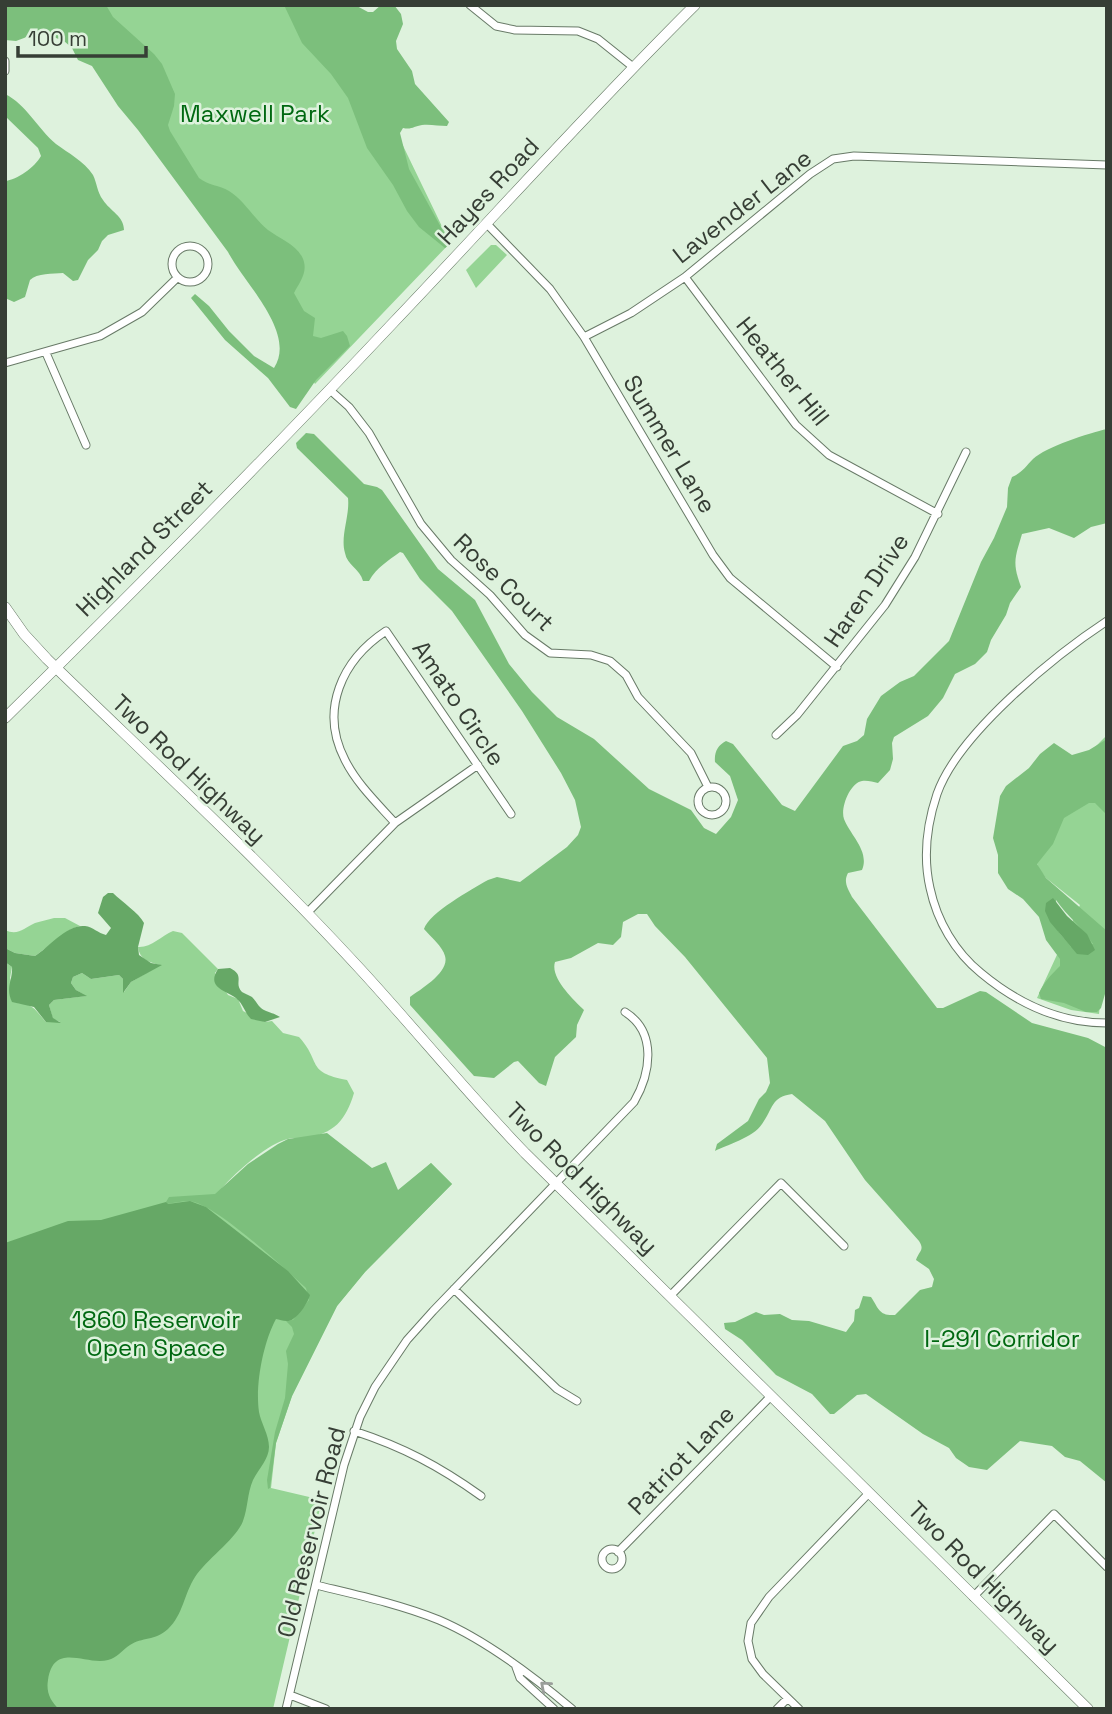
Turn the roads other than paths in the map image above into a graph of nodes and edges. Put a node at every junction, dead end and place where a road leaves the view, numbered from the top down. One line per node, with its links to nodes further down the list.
1 (470, 5): 4 (street)
2 (695, 5): 4 (street, Hayes Road)
3 (5, 61): 5 (street)
4 (633, 67): 7 (street, Hayes Road)
5 (5, 71)
6 (1107, 165): 8 (street, Lavender Lane)
7 (487, 224): 10 (street, Summer Lane); 13 (street, Hayes Road)
8 (685, 277): 10 (street, Lavender Lane); 17 (street, Heather Hill)
9 (177, 278): 9 (street); 11 (street)
10 (584, 337): 20 (street, Summer Lane)
11 (46, 353): 12 (street); 15 (street)
12 (5, 363)
13 (330, 390): 14 (street, Hayes Road); 25 (street, Rose Court)
14 (313, 407): 21 (street, Highland Street)
15 (86, 445)
16 (966, 452): 17 (street, Haren Drive)
17 (938, 514): 20 (street, Haren Drive)
18 (5, 607): 21 (street, Two Rod Highway)
19 (1107, 621): 30 (street)
20 (837, 667): 23 (street, Haren Drive)
21 (56, 668): 22 (street, Highland Street); 28 (street, Two Rod Highway)
22 (5, 718)
23 (776, 735)
24 (478, 765): 26 (street, Amato Circle); 27 (street); 27 (street, Amato Circle)
25 (708, 787): 25 (street, Rose Court)
26 (511, 814)
27 (395, 823): 28 (street)
28 (307, 913): 31 (street, Two Rod Highway)
29 (625, 1012): 31 (street, Old Reservoir Road)
30 (1107, 1023)
31 (556, 1183): 33 (street, Old Reservoir Road); 34 (street, Two Rod Highway)
32 (844, 1246): 34 (street)
33 (454, 1289): 36 (street); 37 (street, Old Reservoir Road)
34 (670, 1296): 35 (street, Two Rod Highway)
35 (771, 1396): 38 (street, Two Rod Highway); 40 (street, Patriot Lane)
36 (576, 1401)
37 (355, 1431): 39 (street); 42 (street, Old Reservoir Road)
38 (869, 1493): 43 (street, Two Rod Highway); 46 (street)
39 (481, 1496)
40 (618, 1552)
41 (1107, 1567): 43 (street)
42 (316, 1585): 44 (street); 45 (street, Old Reservoir Road)
43 (973, 1597): 53 (street, Two Rod Highway)
44 (516, 1667): 49 (street); 50 (street, one-way to 44)
45 (290, 1695): 47 (street, Old Reservoir Road); 48 (street)
46 (787, 1699): 51 (street); 52 (street)
47 (286, 1709)
48 (326, 1709)
49 (554, 1709)
50 (572, 1709)
51 (777, 1709)
52 (799, 1709)
53 (1088, 1709)

